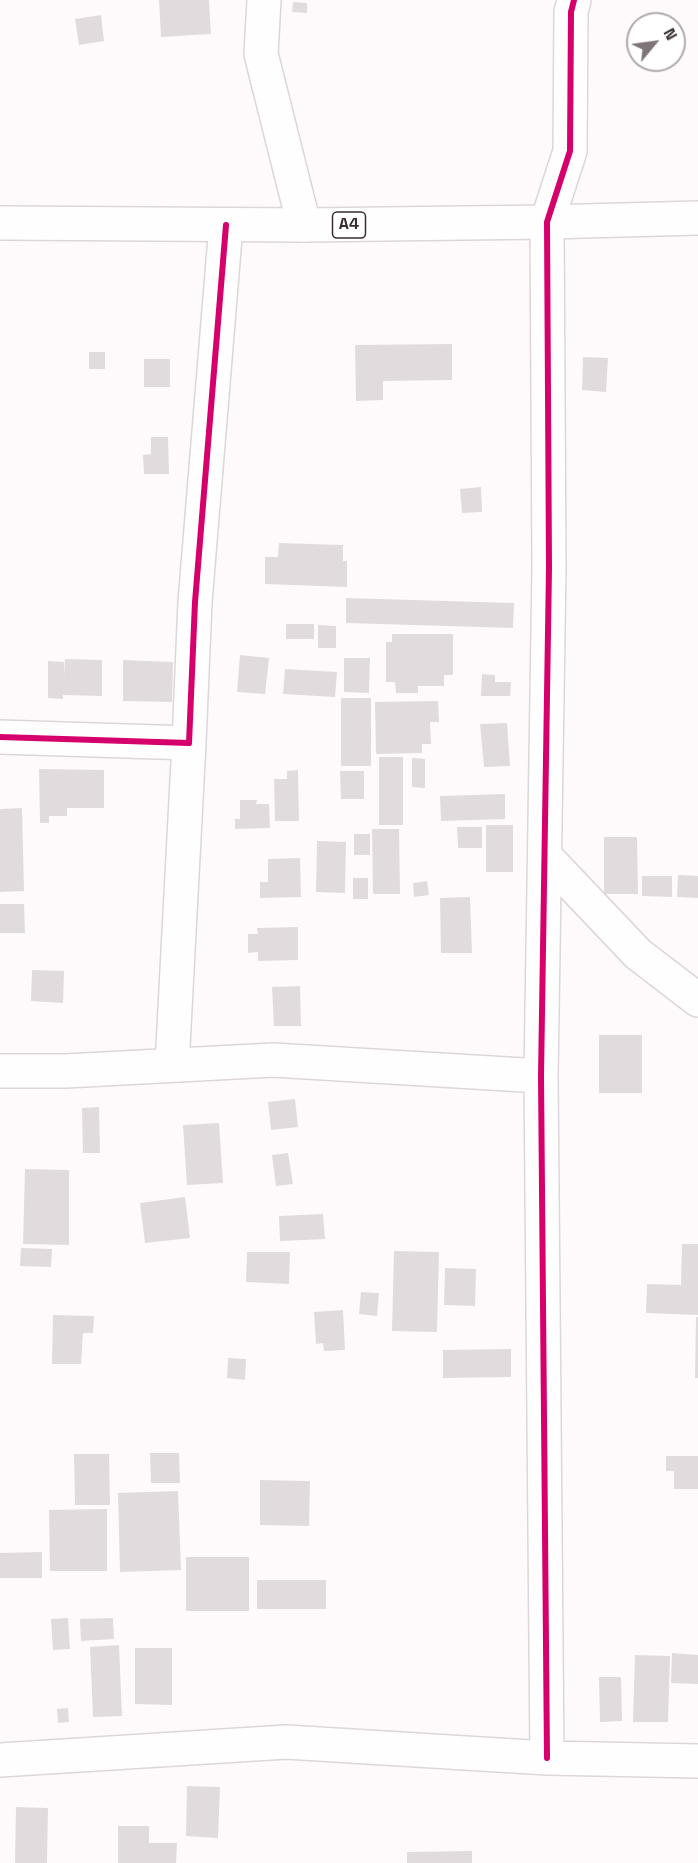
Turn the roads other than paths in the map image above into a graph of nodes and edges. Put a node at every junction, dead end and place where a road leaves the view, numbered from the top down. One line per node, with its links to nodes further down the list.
1 (264, 0): 7 (main road)
2 (574, 0): 4 (main road)
3 (698, 218): 4 (main road, A4)
4 (547, 222): 7 (main road, A4); 10 (main road)
5 (0, 223): 6 (main road, A4)
6 (226, 225): 7 (main road, A4); 9 (main road)
7 (304, 225)
8 (0, 737): 9 (main road)
9 (189, 743): 12 (main road)
10 (545, 856): 11 (main road); 14 (main road)
11 (698, 1000)
12 (172, 1065): 13 (main road); 14 (main road)
13 (0, 1071)
14 (541, 1077): 15 (main road)
15 (547, 1758): 16 (main road); 17 (main road)
16 (0, 1760)
17 (698, 1761)

